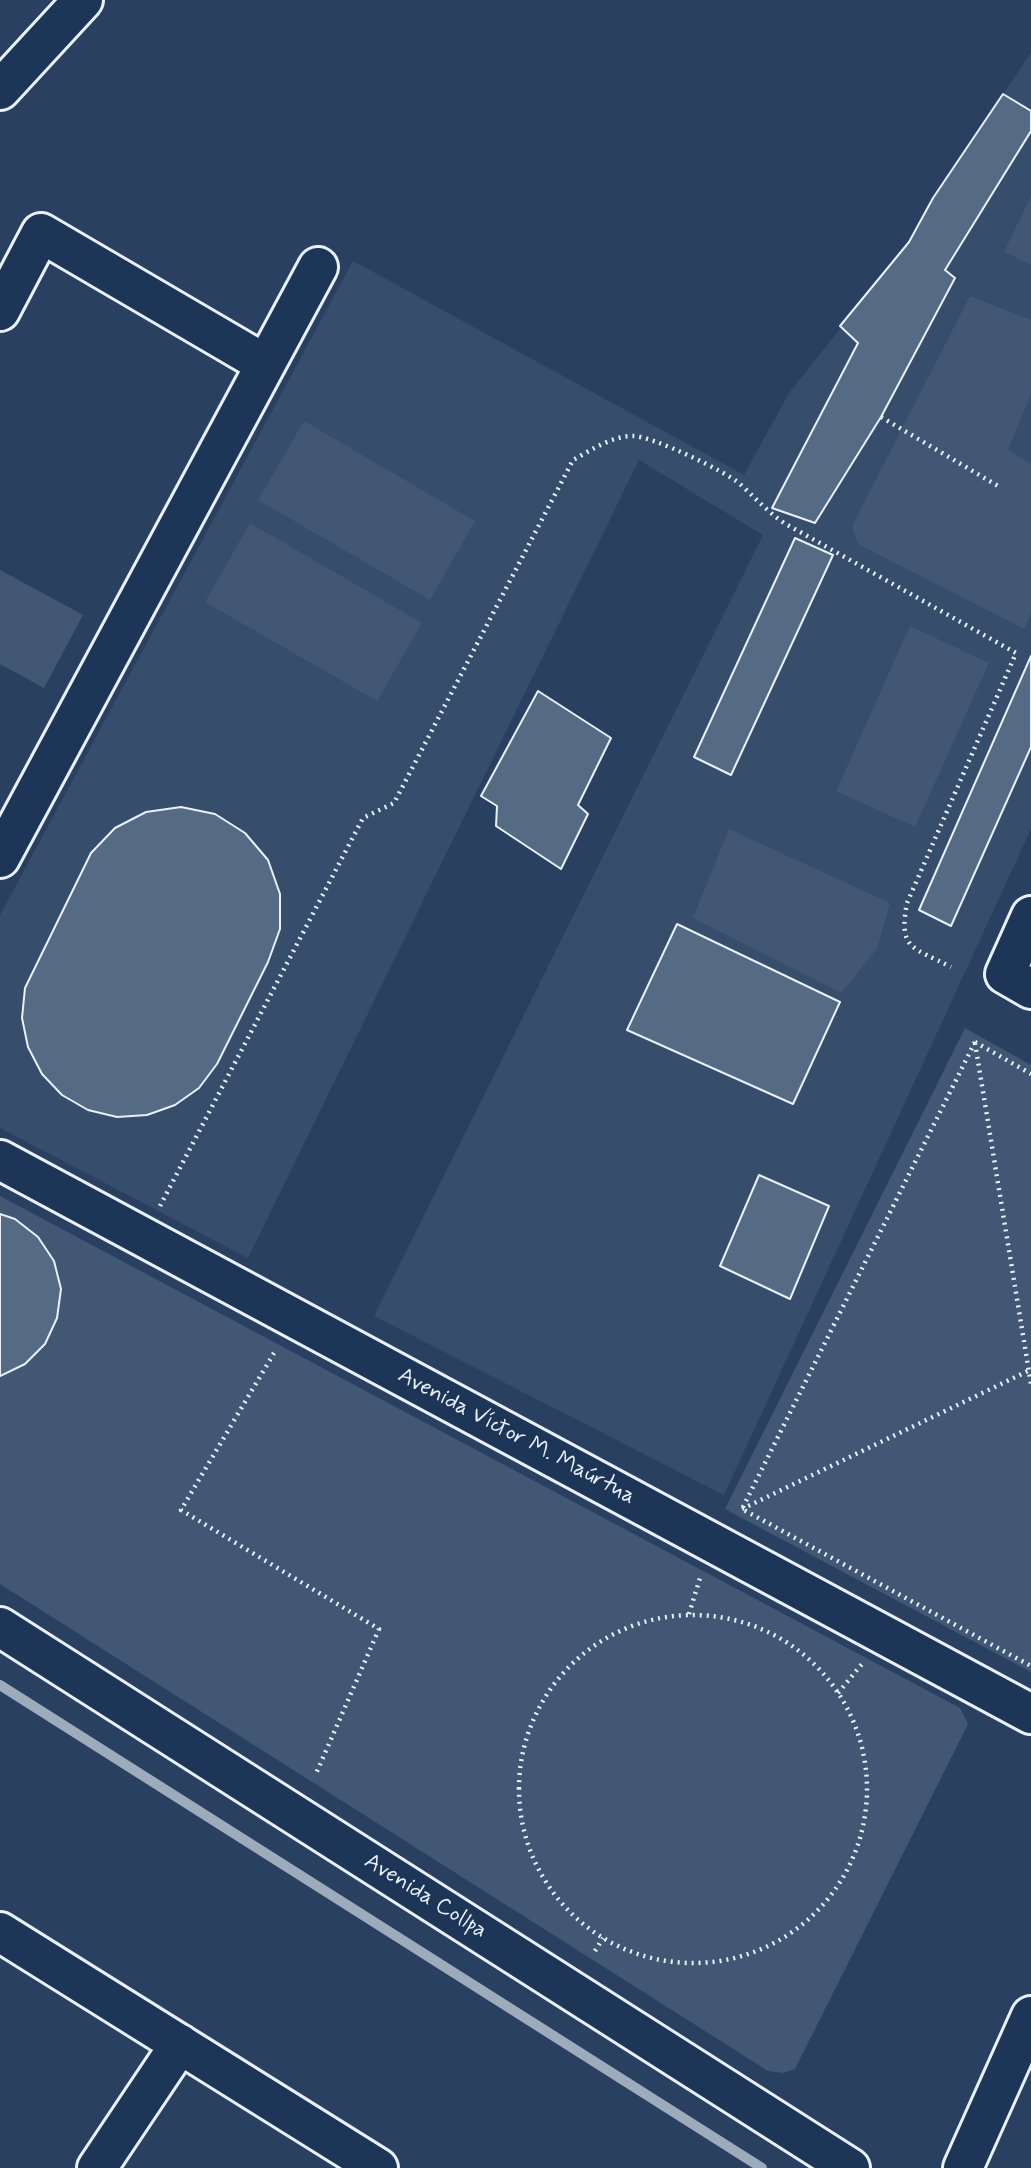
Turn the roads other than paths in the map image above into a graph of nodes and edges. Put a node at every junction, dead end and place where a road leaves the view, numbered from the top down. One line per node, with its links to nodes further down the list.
1 (83, 0): 2 (street)
2 (0, 90)
3 (318, 267): 5 (street)
4 (0, 311): 5 (street)
5 (265, 364): 6 (street)
6 (0, 858)
7 (1031, 916): 8 (street)
8 (1018, 982)
9 (0, 1160): 11 (street, Avenida Víctor M. Maúrtua)
10 (0, 1627): 17 (street, Avenida Collpa)
11 (1031, 1714)
12 (0, 1932): 14 (street)
13 (1031, 2015): 18 (street)
14 (180, 2043): 15 (street); 16 (street)
15 (97, 2168)
16 (378, 2168)
17 (850, 2168)
18 (963, 2168)

